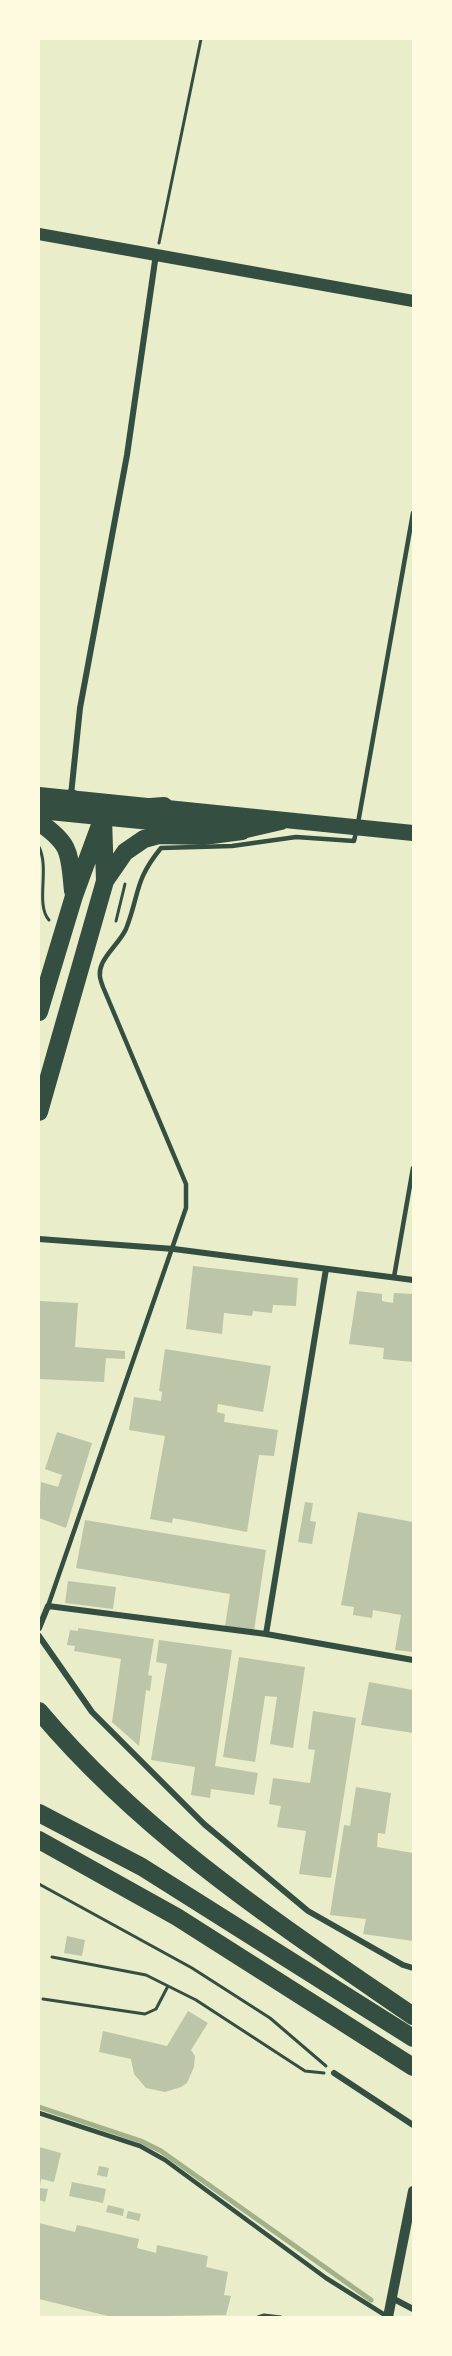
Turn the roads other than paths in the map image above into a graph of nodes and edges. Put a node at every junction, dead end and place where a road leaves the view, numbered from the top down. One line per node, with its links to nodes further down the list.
1 (39, 234): 2 (main road)
2 (157, 253): 3 (main road); 6 (street)
3 (413, 301)
4 (413, 513): 12 (lane)
5 (39, 795): 6 (highway)
6 (70, 806): 7 (highway); 8 (highway); 9 (highway)
7 (164, 806): 9 (highway); 10 (highway)
8 (39, 811)
9 (103, 817): 13 (highway); 15 (highway); 16 (highway)
10 (288, 821): 12 (highway); 13 (highway)
11 (39, 822): 16 (highway)
12 (357, 827): 14 (highway); 21 (lane)
13 (242, 831): 15 (highway)
14 (413, 833)
15 (105, 881): 18 (highway)
16 (74, 896): 17 (highway)
17 (39, 1012)
18 (39, 1112)
19 (413, 1168): 23 (lane)
20 (39, 1239): 21 (street)
21 (174, 1249): 22 (street); 25 (lane)
22 (327, 1269): 23 (street); 27 (street)
23 (394, 1277): 24 (street)
24 (413, 1280)
25 (48, 1606): 26 (street); 27 (street)
26 (39, 1628)
27 (267, 1634): 29 (street)
28 (39, 1636): 33 (street)
29 (413, 1660)
30 (39, 1711): 34 (highway)
31 (39, 1813): 35 (highway)
32 (39, 1840): 36 (highway)
33 (413, 1968)
34 (413, 2016)
35 (413, 2038)
36 (413, 2067)
37 (334, 2073): 39 (street)
38 (39, 2114): 43 (lane)
39 (413, 2125)
40 (413, 2191): 41 (street)
41 (392, 2298): 42 (street); 43 (street)
42 (413, 2308)
43 (388, 2317)

